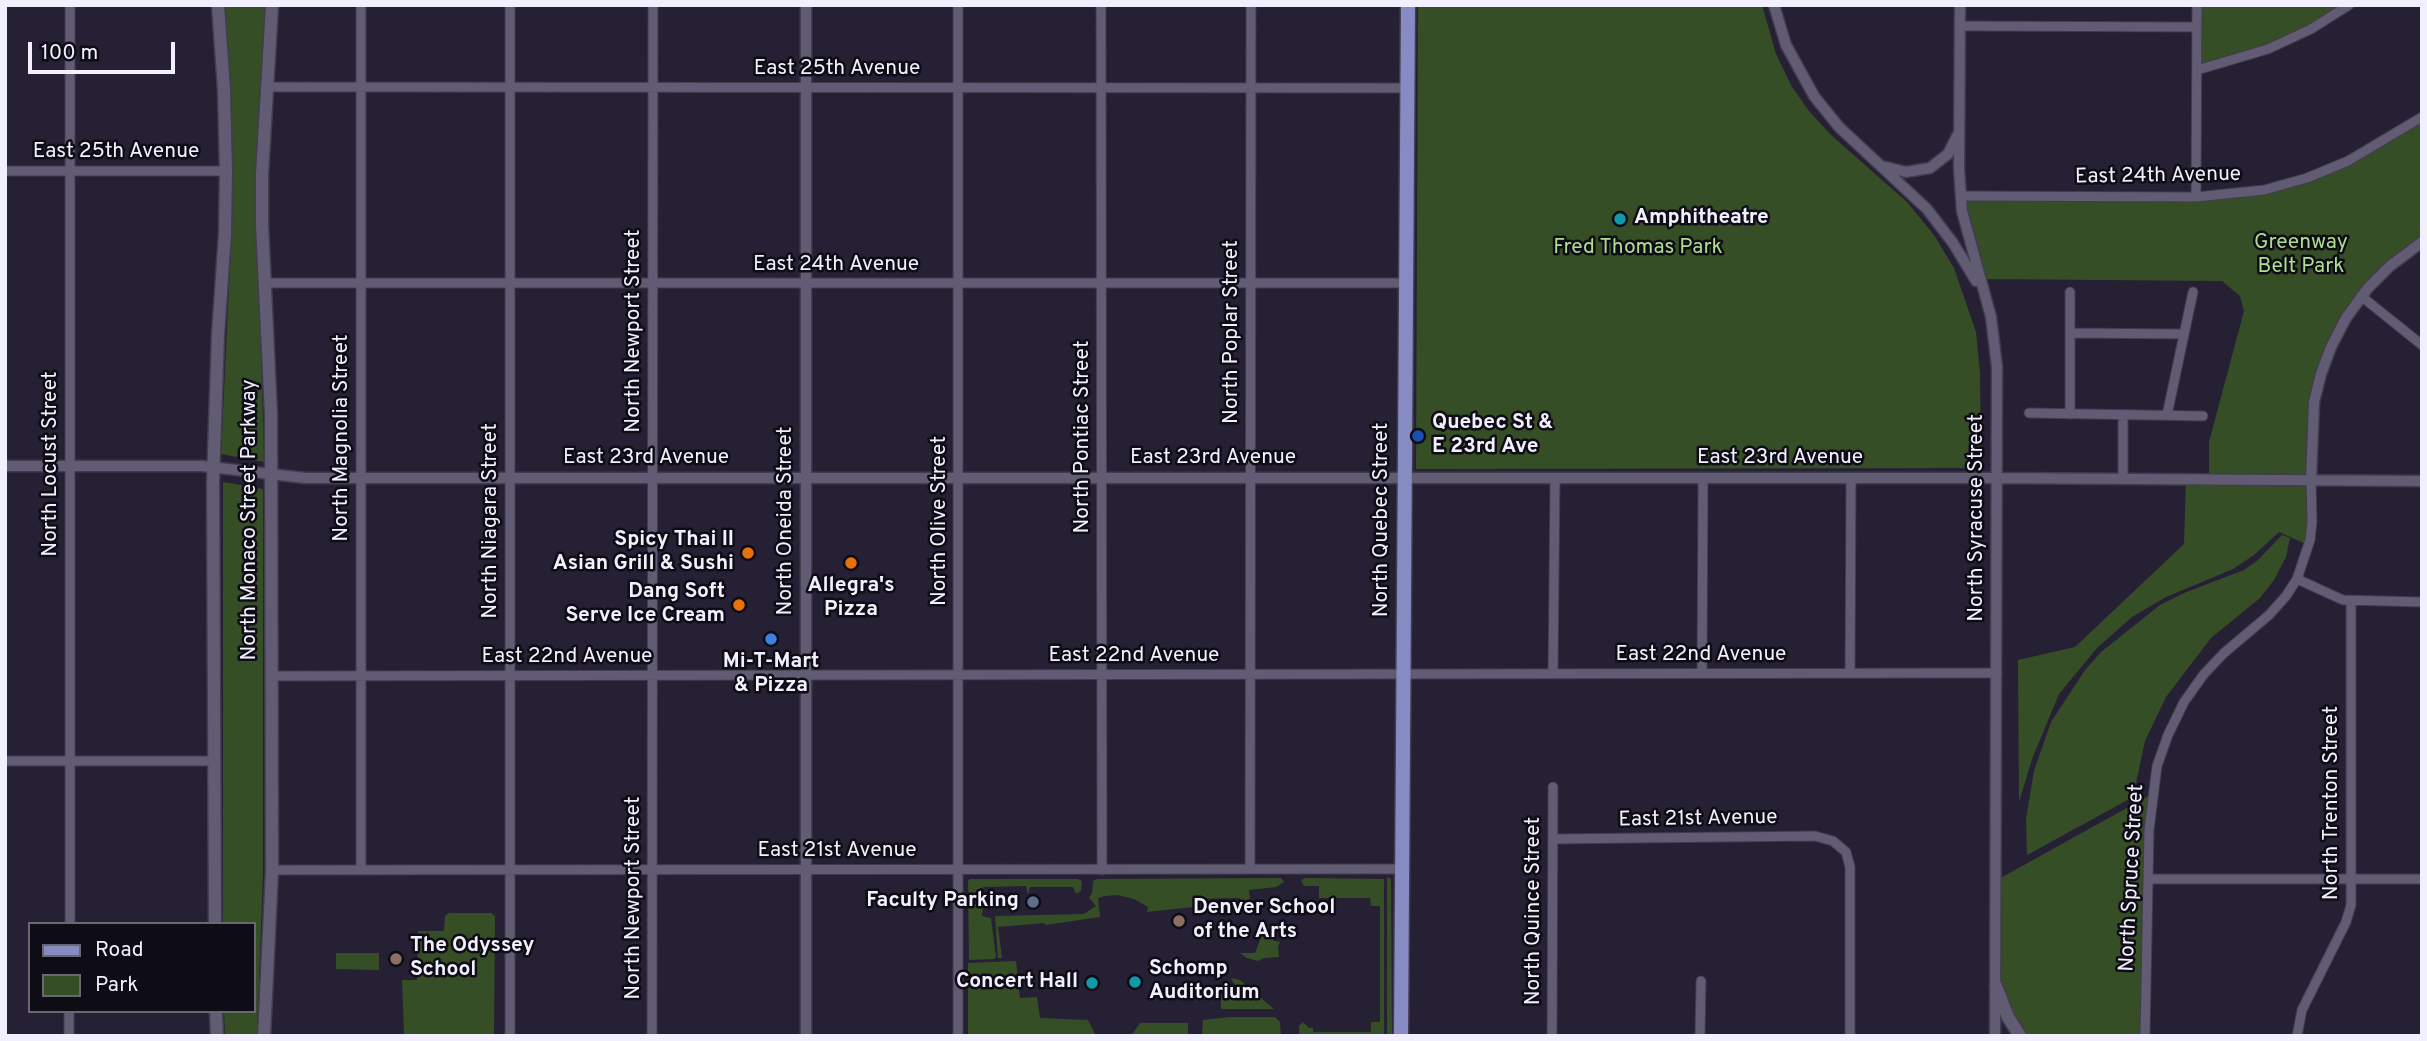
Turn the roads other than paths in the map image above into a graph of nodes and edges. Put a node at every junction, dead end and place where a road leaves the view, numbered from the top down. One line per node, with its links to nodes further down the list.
1 (70, 5): 33 (street, North Locust Street)
2 (218, 5): 31 (main road, North Monaco Street Parkway)
3 (272, 5): 19 (main road, North Monaco Street Parkway)
4 (361, 5): 20 (street, North Magnolia Street)
5 (510, 5): 21 (street, North Niagara Street)
6 (653, 5): 22 (street, North Newport Street)
7 (806, 5): 23 (street, North Oneida Street)
8 (958, 5): 24 (street, North Olive Street)
9 (1101, 5): 25 (street, North Pontiac Street)
10 (1251, 5): 26 (street, North Poplar Street)
11 (1408, 5): 27 (main road, North Quebec Street)
12 (1774, 5): 30 (street)
13 (1960, 5): 16 (street, North Syracuse Street)
14 (2197, 5): 17 (street)
15 (2349, 5): 18 (street)
16 (1960, 26): 17 (street); 29 (street, North Syracuse Street)
17 (2197, 27): 18 (street)
18 (2197, 71): 35 (street)
19 (268, 87): 20 (street, East 25th Avenue); 37 (main road, North Monaco Street Parkway)
20 (361, 87): 21 (street, East 25th Avenue); 38 (street, North Magnolia Street)
21 (511, 88): 22 (street, East 25th Avenue); 39 (street, North Niagara Street)
22 (653, 88): 23 (street, East 25th Avenue); 40 (street, North Newport Street)
23 (806, 88): 24 (street, East 25th Avenue); 41 (street, North Oneida Street)
24 (959, 88): 25 (street, East 25th Avenue); 42 (street, North Olive Street)
25 (1101, 88): 26 (street, East 25th Avenue); 43 (street, North Pontiac Street)
26 (1251, 88): 27 (street, East 25th Avenue); 44 (street, North Poplar Street)
27 (1407, 89): 45 (main road, North Quebec Street)
28 (2422, 117): 35 (street, East 24th Avenue)
29 (1959, 131): 30 (street); 34 (street, North Syracuse Street)
30 (1880, 165): 48 (street)
31 (226, 170): 33 (street, East 25th Avenue); 60 (main road, North Monaco Street Parkway)
32 (5, 171): 33 (street, East 25th Avenue)
33 (70, 171): 59 (street, North Locust Street)
34 (1961, 196): 35 (street, East 24th Avenue); 48 (street, North Syracuse Street)
35 (2196, 197)
36 (2422, 242): 49 (street)
37 (266, 283): 38 (street, East 24th Avenue); 61 (main road, North Monaco Street Parkway)
38 (361, 283): 39 (street, East 24th Avenue); 62 (street, North Magnolia Street)
39 (509, 283): 40 (street, East 24th Avenue); 63 (street, North Niagara Street)
40 (652, 283): 41 (street, East 24th Avenue); 64 (street, North Newport Street)
41 (806, 283): 42 (street, East 24th Avenue); 65 (street, North Oneida Street)
42 (958, 283): 43 (street, East 24th Avenue); 66 (street, North Olive Street)
43 (1101, 283): 44 (street, East 24th Avenue); 67 (street, North Pontiac Street)
44 (1251, 283): 45 (street, East 24th Avenue); 68 (street, North Poplar Street)
45 (1406, 284): 69 (main road, North Quebec Street)
46 (2070, 292): 50 (street)
47 (2193, 292): 51 (street)
48 (1984, 293): 73 (street, North Syracuse Street)
49 (2361, 296): 52 (street); 75 (street)
50 (2070, 333): 51 (street); 54 (street)
51 (2184, 334): 56 (street)
52 (2422, 345)
53 (2029, 414): 54 (street)
54 (2070, 414): 55 (street)
55 (2123, 415): 56 (street); 74 (street)
56 (2167, 415): 57 (street)
57 (2203, 416)
58 (5, 466): 59 (street, East 23rd Avenue)
59 (69, 466): 60 (street, East 23rd Avenue); 94 (street, North Locust Street)
60 (214, 466): 61 (street, East 23rd Avenue); 95 (main road, North Monaco Street Parkway)
61 (271, 475): 62 (street, East 23rd Avenue); 89 (main road, North Monaco Street Parkway)
62 (360, 478): 63 (street, East 23rd Avenue); 90 (street, North Magnolia Street)
63 (509, 478): 64 (street, East 23rd Avenue); 91 (street, North Niagara Street)
64 (652, 478): 65 (street, East 23rd Avenue); 92 (street, North Newport Street)
65 (806, 478): 66 (street, East 23rd Avenue); 86 (street, North Oneida Street)
66 (958, 478): 67 (street, East 23rd Avenue); 87 (street, North Olive Street)
67 (1102, 478): 68 (street, East 23rd Avenue); 88 (street, North Pontiac Street)
68 (1250, 478): 69 (street, East 23rd Avenue); 83 (street, North Poplar Street)
69 (1404, 478): 70 (street, East 23rd Avenue); 84 (main road, North Quebec Street)
70 (1555, 478): 71 (street, East 23rd Avenue); 85 (street)
71 (1703, 478): 72 (street, East 23rd Avenue); 80 (street)
72 (1851, 478): 73 (street, East 23rd Avenue); 81 (street)
73 (1996, 478): 74 (street, East 23rd Avenue); 82 (street, North Syracuse Street)
74 (2123, 479): 75 (street, East 23rd Avenue)
75 (2311, 480): 76 (street, East 23rd Avenue); 77 (street, North Spruce Street)
76 (2422, 481)
77 (2297, 579): 78 (street); 107 (street, North Spruce Street)
78 (2351, 602): 79 (street); 108 (street, North Trenton Street)
79 (2422, 602)
80 (1702, 673): 81 (street, East 22nd Avenue); 85 (street, East 22nd Avenue)
81 (1850, 673): 82 (street, East 22nd Avenue)
82 (1997, 673): 113 (street, North Syracuse Street)
83 (1250, 674): 84 (street, East 22nd Avenue); 88 (street, East 22nd Avenue); 100 (street, North Poplar Street)
84 (1404, 674): 85 (street, East 22nd Avenue); 101 (main road, North Quebec Street)
85 (1553, 674)
86 (806, 675): 87 (street, East 22nd Avenue); 92 (street, East 22nd Avenue); 105 (street, North Oneida Street)
87 (958, 675): 88 (street, East 22nd Avenue); 99 (street, North Olive Street)
88 (1102, 675): 106 (street, North Pontiac Street)
89 (271, 676): 90 (street, East 22nd Avenue); 102 (main road, North Monaco Street Parkway)
90 (360, 676): 91 (street, East 22nd Avenue); 103 (street, North Magnolia Street)
91 (509, 676): 92 (street, East 22nd Avenue); 104 (street, North Niagara Street)
92 (652, 676): 98 (street, North Newport Street)
93 (5, 761): 94 (street)
94 (70, 761): 95 (street); 110 (street, North Locust Street)
95 (214, 761): 111 (main road, North Monaco Street Parkway)
96 (1553, 787): 97 (street, North Quince Street)
97 (1553, 839): 124 (street, North Quince Street); 126 (street, East 21st Avenue)
98 (653, 869): 104 (street, East 21st Avenue); 105 (street, East 21st Avenue); 120 (street, North Newport Street)
99 (958, 869): 105 (street, East 21st Avenue); 106 (street, East 21st Avenue); 122 (street, North Olive Street)
100 (1250, 869): 101 (street, East 21st Avenue); 106 (street, East 21st Avenue)
101 (1402, 869): 123 (main road, North Quebec Street)
102 (272, 870): 103 (street, East 21st Avenue); 118 (main road, North Monaco Street Parkway)
103 (361, 870): 104 (street, East 21st Avenue)
104 (509, 870): 119 (street, North Niagara Street)
105 (806, 870): 121 (street, North Oneida Street)
106 (1102, 870)
107 (2149, 879): 108 (street); 129 (street, North Spruce Street)
108 (2352, 879): 109 (street); 130 (street, North Trenton Street)
109 (2422, 879)
110 (70, 922)
111 (215, 922)
112 (1701, 981): 125 (street)
113 (1996, 986): 127 (street, North Syracuse Street); 128 (main road)
114 (69, 1013): 116 (street)
115 (216, 1013): 117 (main road)
116 (69, 1036)
117 (216, 1036)
118 (264, 1036)
119 (510, 1036)
120 (652, 1036)
121 (806, 1036)
122 (958, 1036)
123 (1401, 1036)
124 (1552, 1036)
125 (1700, 1036)
126 (1850, 1036)
127 (1995, 1036)
128 (2020, 1036)
129 (2145, 1036)
130 (2297, 1036)

